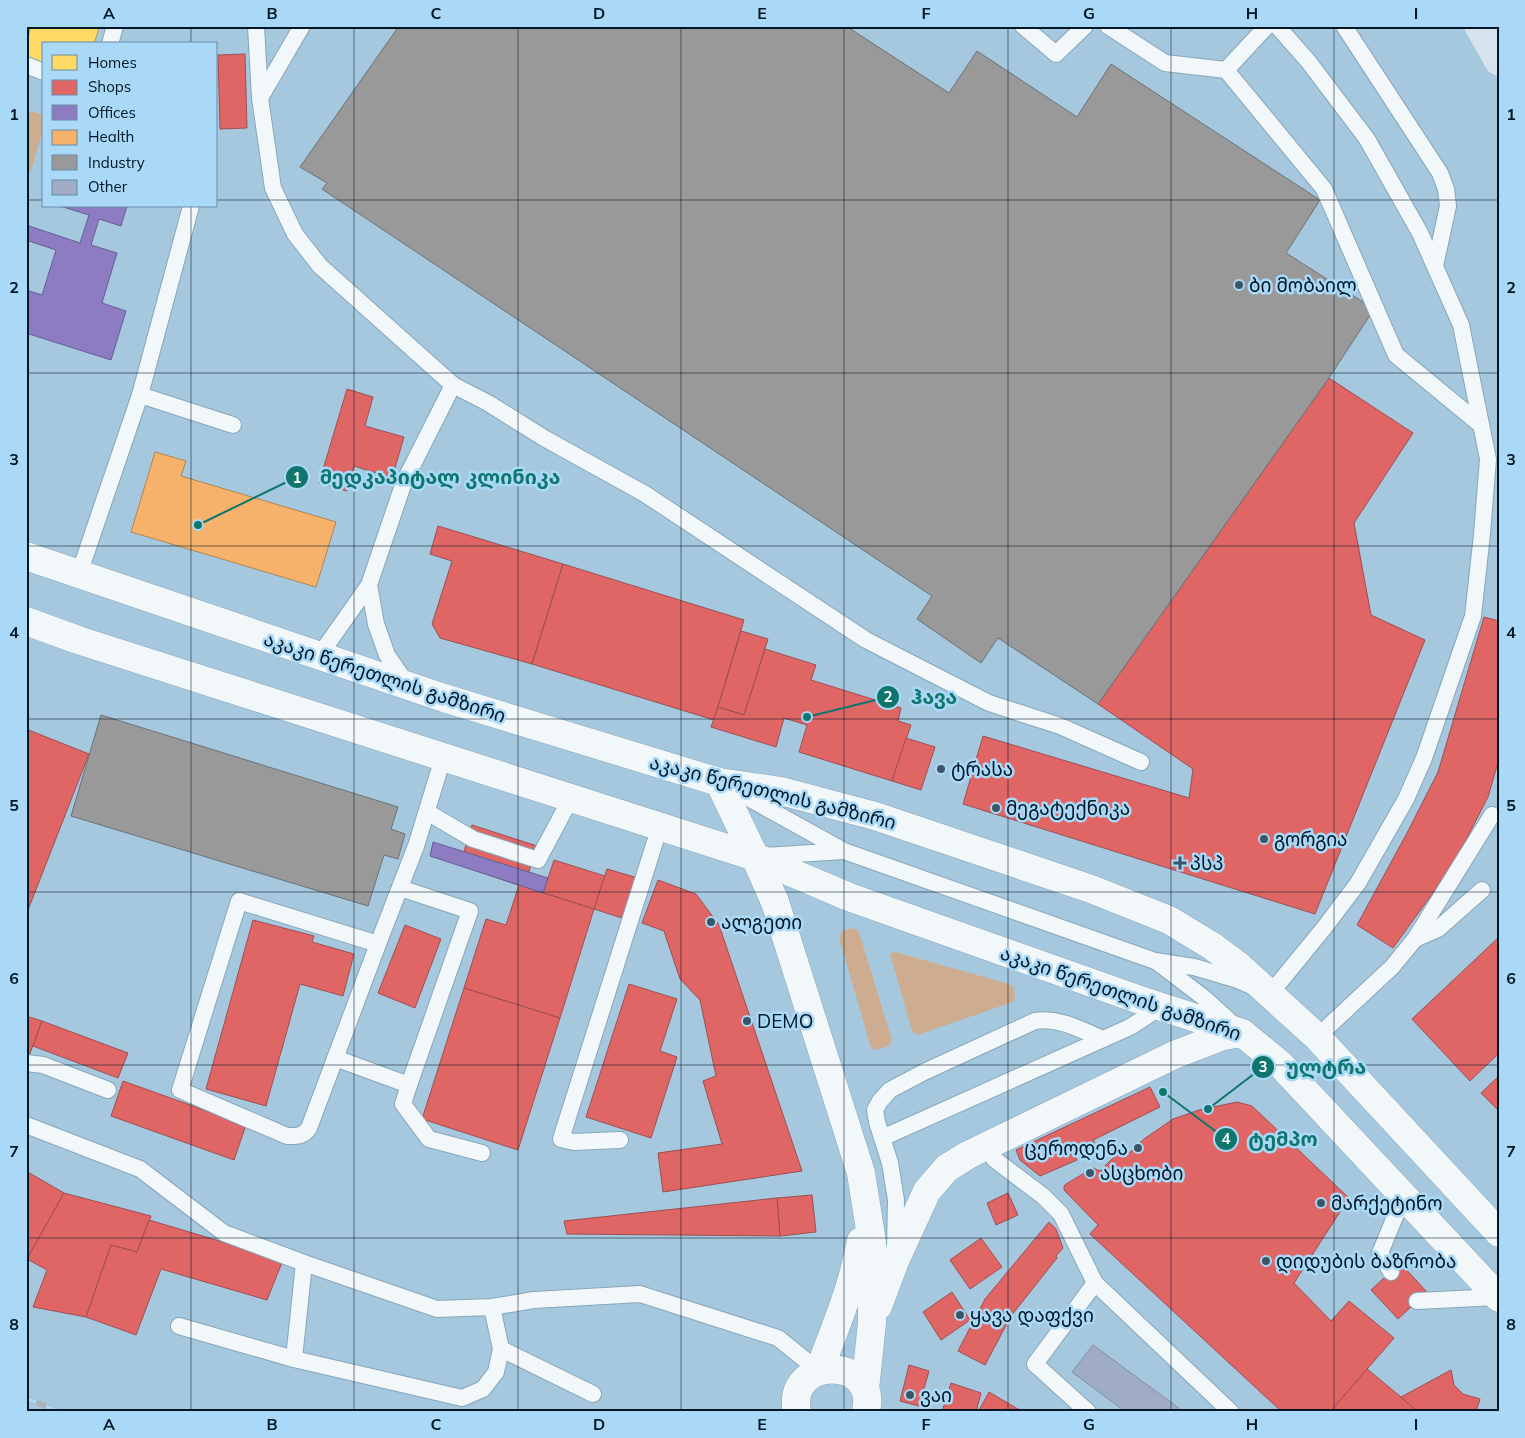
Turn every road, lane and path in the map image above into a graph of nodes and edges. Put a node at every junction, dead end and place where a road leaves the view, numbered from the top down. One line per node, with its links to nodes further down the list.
1 (115, 26): 11 (lane)
2 (256, 26): 16 (lane)
3 (302, 26): 16 (lane)
4 (1024, 26): 5 (lane)
5 (1085, 26)
6 (1108, 26): 14 (lane)
7 (1267, 26): 14 (lane)
8 (1277, 26): 18 (lane)
9 (1344, 26): 18 (lane)
10 (1479, 26): 12 (main road)
11 (111, 42)
12 (1499, 61)
13 (26, 65): 15 (lane)
14 (1226, 70): 22 (lane)
15 (42, 71)
16 (260, 98): 19 (lane)
17 (190, 208): 20 (lane)
18 (1435, 266): 22 (lane)
19 (453, 386): 25 (lane); 30 (lane)
20 (140, 395): 21 (lane); 24 (lane)
21 (234, 425)
22 (1481, 425): 43 (lane)
23 (26, 556): 24 (main road, აკაკი წერეთლის გამზირი)
24 (79, 574): 27 (main road, აკაკი წერეთლის გამზირი)
25 (369, 585): 27 (lane); 28 (lane)
26 (26, 621): 29 (main road, აკაკი წერეთლის გამზირი)
27 (319, 656): 28 (main road, აკაკი წერეთლის გამზირი)
28 (408, 686): 31 (main road, აკაკი წერეთლის გამზირი)
29 (443, 758): 32 (main road, აკაკი წერეთლის გამზირი); 33 (lane)
30 (1141, 762)
31 (719, 782): 36 (lane); 37 (main road); 43 (main road, აკაკი წერეთლის გამზირი)
32 (570, 798): 33 (lane); 35 (main road, აკაკი წერეთლის გამზირი)
33 (427, 812): 38 (lane)
34 (1492, 815): 40 (lane)
35 (660, 826): 37 (main road, აკაკი წერეთლის გამზირი); 54 (lane)
36 (844, 851): 37 (lane); 42 (lane)
37 (755, 857): 44 (main road, აკაკი წერეთლის გამზირი); 58 (main road)
38 (400, 888): 41 (lane); 50 (lane)
39 (1482, 890): 40 (lane)
40 (1414, 940): 46 (lane)
41 (378, 944): 48 (lane); 48 (lane)
42 (1155, 961): 43 (lane); 45 (lane)
43 (1270, 994): 46 (main road, აკაკი წერეთლის გამზირი)
44 (1161, 1007): 45 (main road, აკაკი წერეთლის გამზირი); 47 (lane)
45 (1242, 1033): 55 (main road); 57 (main road, აკაკი წერეთლის გამზირი)
46 (1317, 1037): 59 (main road, აკაკი წერეთლის გამზირი)
47 (1103, 1039): 53 (lane); 53 (lane)
48 (335, 1058): 50 (lane)
49 (26, 1063): 51 (lane)
50 (409, 1084): 56 (lane)
51 (108, 1090)
52 (26, 1125): 61 (lane)
53 (882, 1138): 60 (lane)
54 (620, 1140)
55 (988, 1146): 60 (main road); 63 (lane)
56 (482, 1152)
57 (1404, 1195): 62 (lane); 64 (main road, აკაკი წერეთლის გამზირი)
58 (867, 1206): 67 (main road); 71 (main road)
59 (1499, 1233)
60 (896, 1261): 67 (main road)
61 (304, 1262): 66 (lane); 70 (lane)
62 (1391, 1272)
63 (1094, 1282): 75 (lane); 76 (lane)
64 (1498, 1297): 65 (lane)
65 (1417, 1301)
66 (492, 1307): 69 (lane); 71 (lane)
67 (872, 1324): 73 (main road)
68 (179, 1326): 70 (lane)
69 (501, 1349): 70 (lane); 72 (lane)
70 (294, 1359)
71 (819, 1370): 73 (main road); 74 (main road)
72 (593, 1394)
73 (867, 1406)
74 (797, 1412)
75 (1088, 1412)
76 (1230, 1412)

